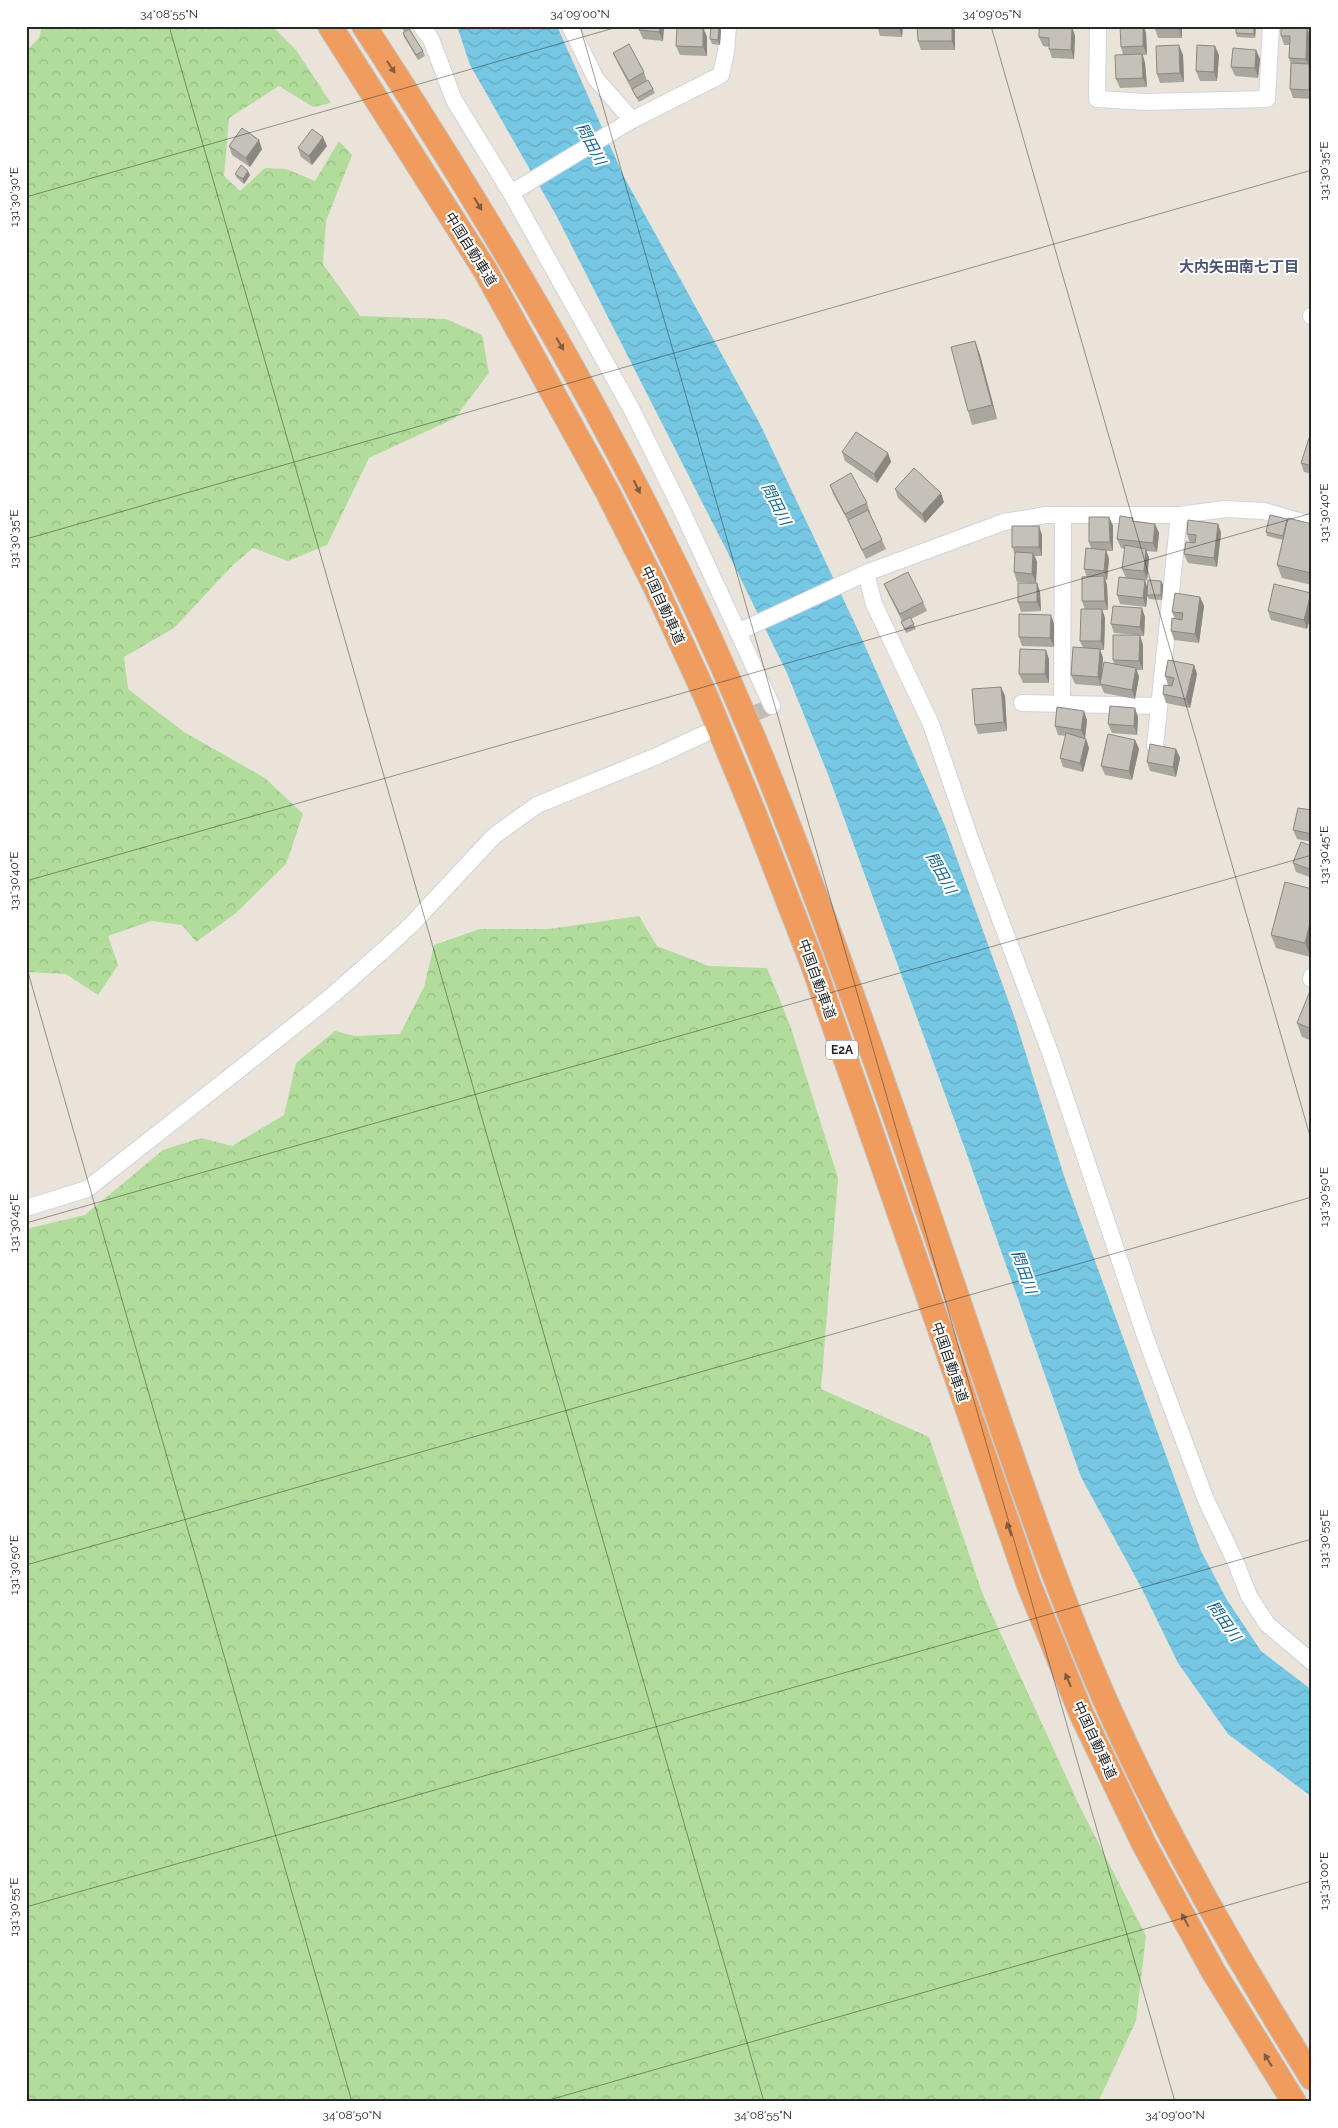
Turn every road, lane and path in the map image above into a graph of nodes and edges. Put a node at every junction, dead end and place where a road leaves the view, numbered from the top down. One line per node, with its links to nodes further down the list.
1 (330, 26): 24 (highway, 中国自動車道 / E2A, one-way to 1)
2 (364, 26): 23 (highway, 中国自動車道 / E2A, one-way to 23)
3 (570, 26): 8 (street)
4 (728, 26): 8 (street)
5 (1098, 26): 6 (street)
6 (1271, 26)
7 (428, 31): 9 (street)
8 (626, 125): 9 (street)
9 (515, 191): 14 (street)
10 (1063, 514): 11 (street); 13 (street); 16 (street)
11 (1179, 515): 12 (street); 18 (street)
12 (1312, 525)
13 (866, 573): 14 (street); 22 (street)
14 (738, 632): 17 (street)
15 (1022, 703): 16 (street)
16 (1062, 704): 18 (street)
17 (772, 706)
18 (1158, 706): 20 (street)
19 (704, 734): 21 (street)
20 (1155, 746)
21 (26, 1208)
22 (1312, 1662)
23 (1312, 2078)
24 (1294, 2102)

